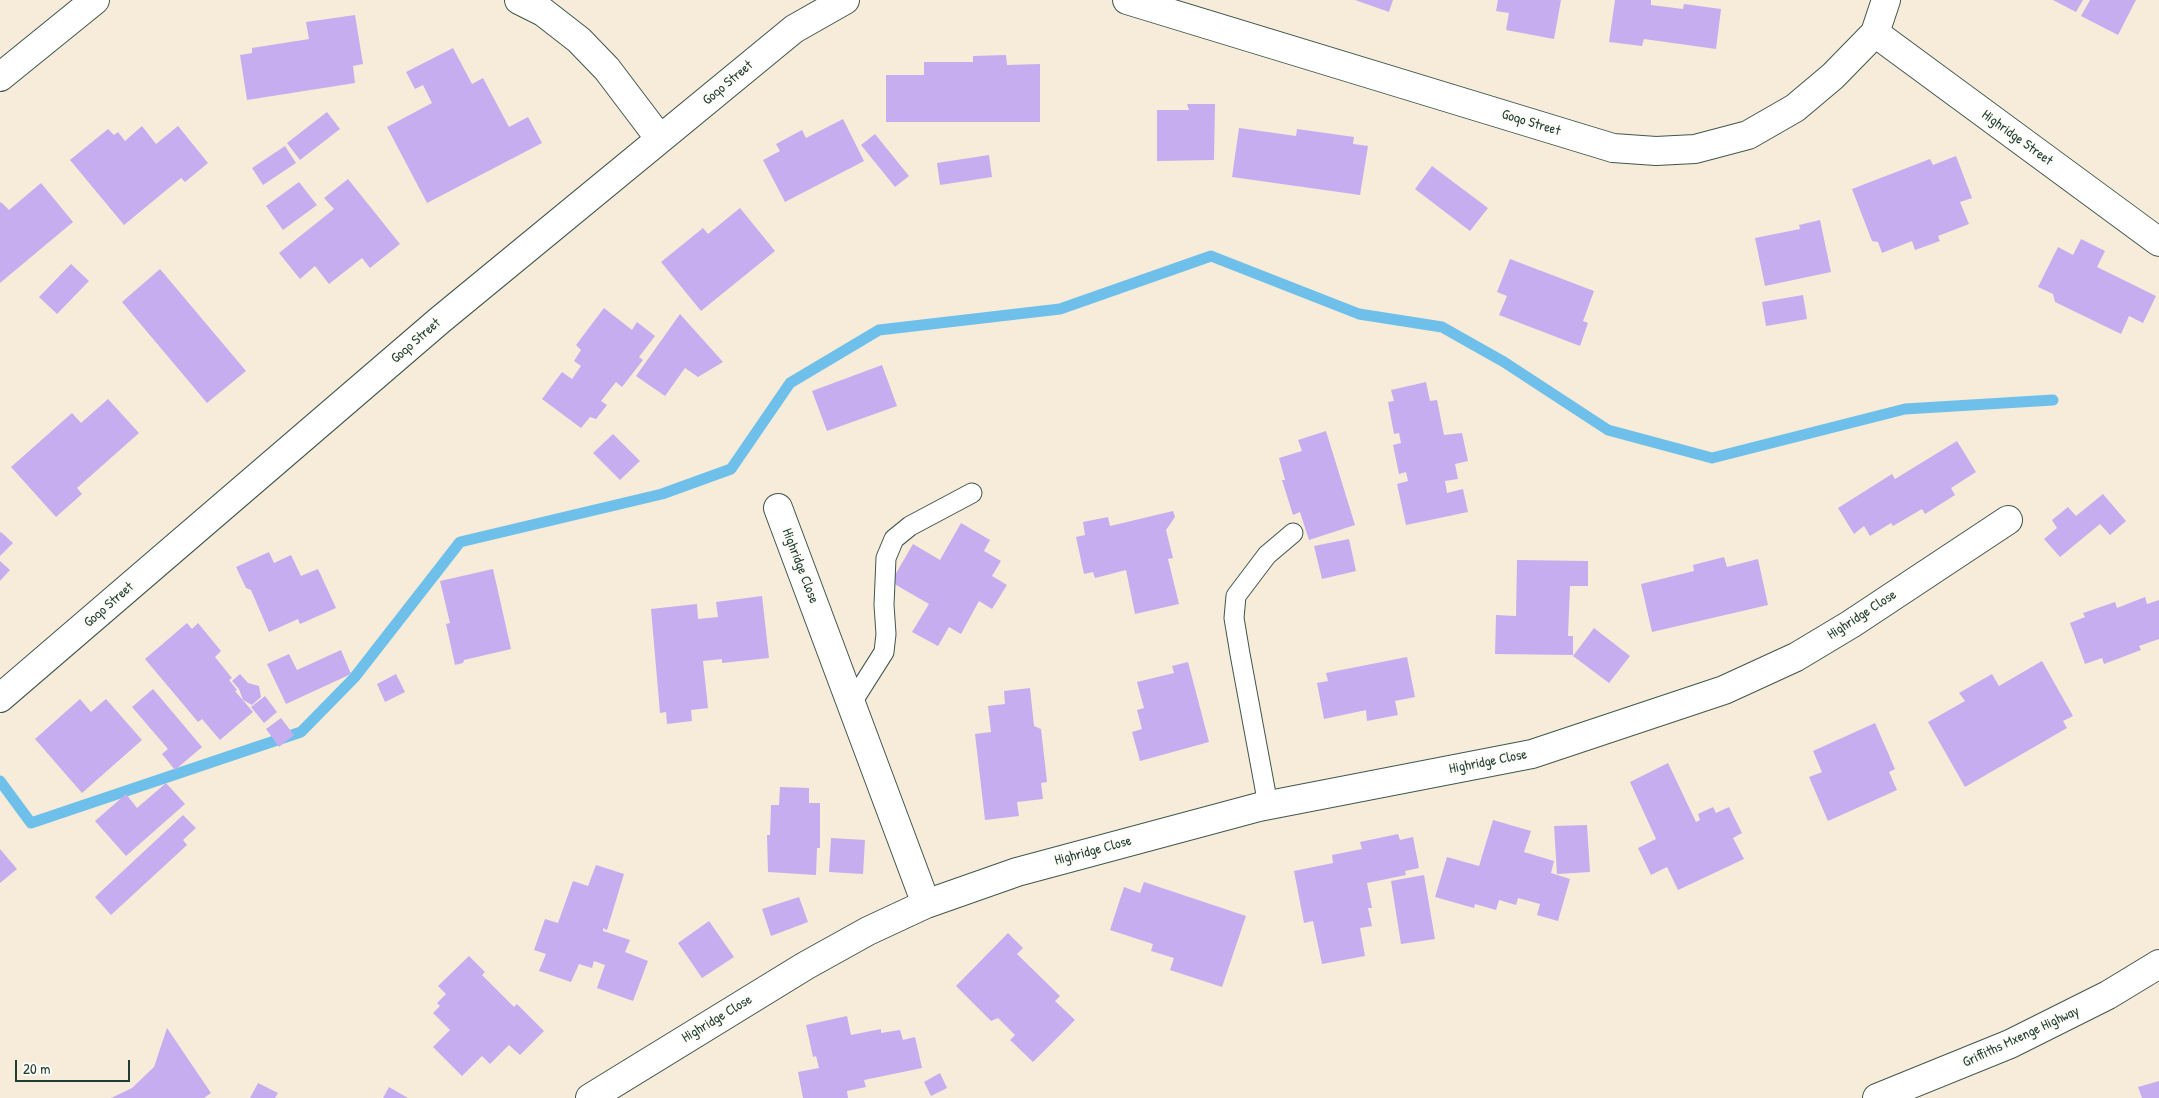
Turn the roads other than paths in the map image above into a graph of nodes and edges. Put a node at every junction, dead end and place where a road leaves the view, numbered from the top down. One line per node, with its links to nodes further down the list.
1 (95, 0): 7 (street)
2 (519, 0): 8 (street)
3 (844, 0): 8 (street, Goqo Street)
4 (1127, 0): 6 (street, Goqo Street)
5 (1886, 0): 6 (street, Goqo Street)
6 (1874, 33): 9 (street, Highridge Street)
7 (0, 78)
8 (660, 139): 14 (street, Goqo Street)
9 (2159, 242)
10 (972, 493): 15 (lane)
11 (778, 508): 15 (street, Highridge Close)
12 (2008, 520): 16 (street, Highridge Close)
13 (1293, 533): 16 (lane)
14 (0, 698)
15 (852, 704): 17 (street, Highridge Close)
16 (1268, 805): 17 (street, Highridge Close)
17 (926, 904): 19 (street, Highridge Close)
18 (2159, 964): 20 (street, Griffiths Mxenge Highway)
19 (590, 1098)
20 (1877, 1098)

